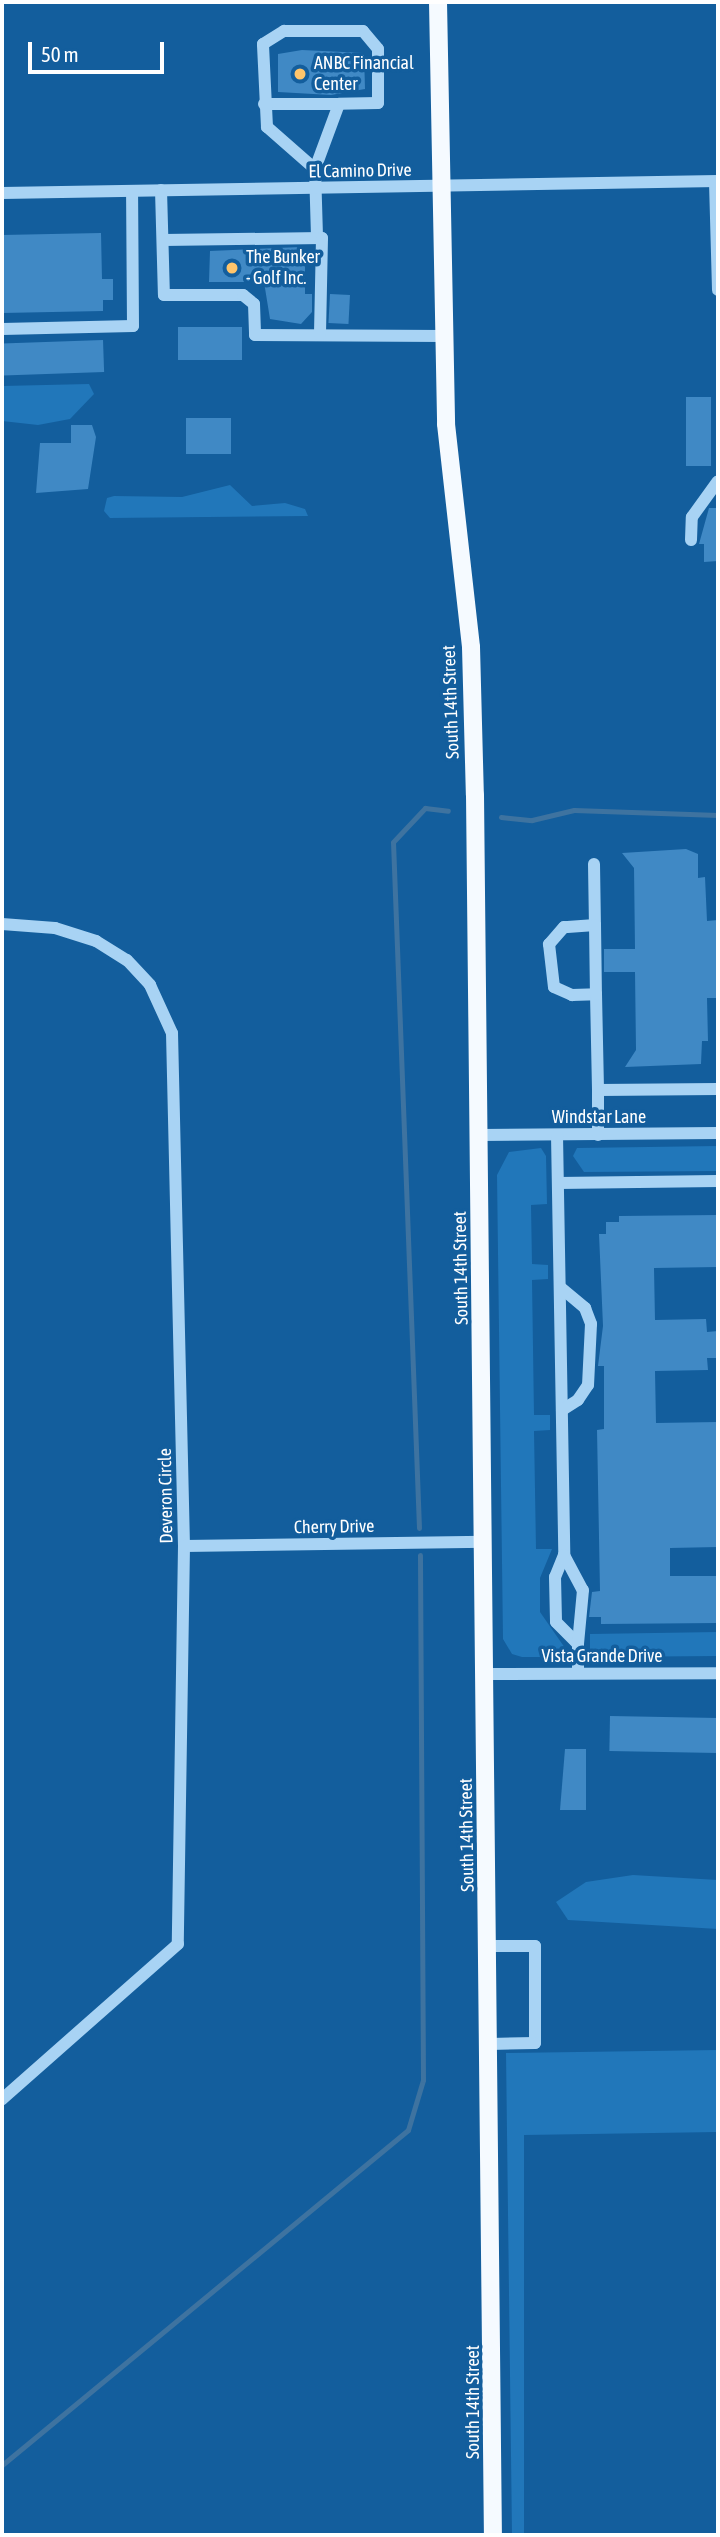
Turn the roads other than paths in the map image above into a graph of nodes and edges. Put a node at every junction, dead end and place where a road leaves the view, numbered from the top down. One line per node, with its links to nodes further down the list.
1 (439, 2): 6 (main road, South 14th Street)
2 (264, 104): 3 (street); 3 (street); 4 (street)
3 (339, 104): 4 (street)
4 (314, 169): 7 (street)
5 (716, 181): 6 (street, El Camino Drive); 13 (street)
6 (441, 187): 7 (street, El Camino Drive); 16 (main road, South 14th Street)
7 (315, 189): 8 (street, El Camino Drive); 11 (street)
8 (162, 190): 9 (street, El Camino Drive); 12 (street)
9 (132, 191): 10 (street, El Camino Drive); 14 (street)
10 (2, 193)
11 (317, 238): 12 (street); 15 (street)
12 (163, 240): 15 (street)
13 (718, 290)
14 (2, 329)
15 (320, 335): 16 (street)
16 (444, 336): 26 (main road, South 14th Street)
17 (718, 481): 18 (street)
18 (691, 540)
19 (594, 864): 21 (street)
20 (2, 924): 34 (street, Deveron Circle)
21 (595, 925): 22 (street); 22 (street)
22 (596, 995): 24 (street)
23 (718, 1089): 24 (street)
24 (598, 1090): 28 (street)
25 (718, 1133): 28 (street, Windstar Lane)
26 (480, 1135): 27 (street, Windstar Lane); 33 (main road, South 14th Street)
27 (557, 1135): 28 (street, Windstar Lane); 30 (street)
28 (598, 1135)
29 (718, 1181): 30 (street)
30 (558, 1183): 31 (street)
31 (560, 1287): 32 (street); 32 (street)
32 (562, 1410): 35 (street)
33 (485, 1542): 34 (street, Cherry Drive); 38 (main road, South 14th Street)
34 (184, 1546): 42 (street, Deveron Circle)
35 (564, 1555): 36 (street); 36 (street)
36 (578, 1644): 39 (street)
37 (718, 1673): 39 (street, Vista Grande Drive)
38 (486, 1674): 39 (street, Vista Grande Drive); 40 (main road, South 14th Street)
39 (578, 1674)
40 (489, 1946): 41 (main road, South 14th Street); 41 (street)
41 (490, 2044): 43 (main road, South 14th Street)
42 (2, 2099)
43 (494, 2535)

